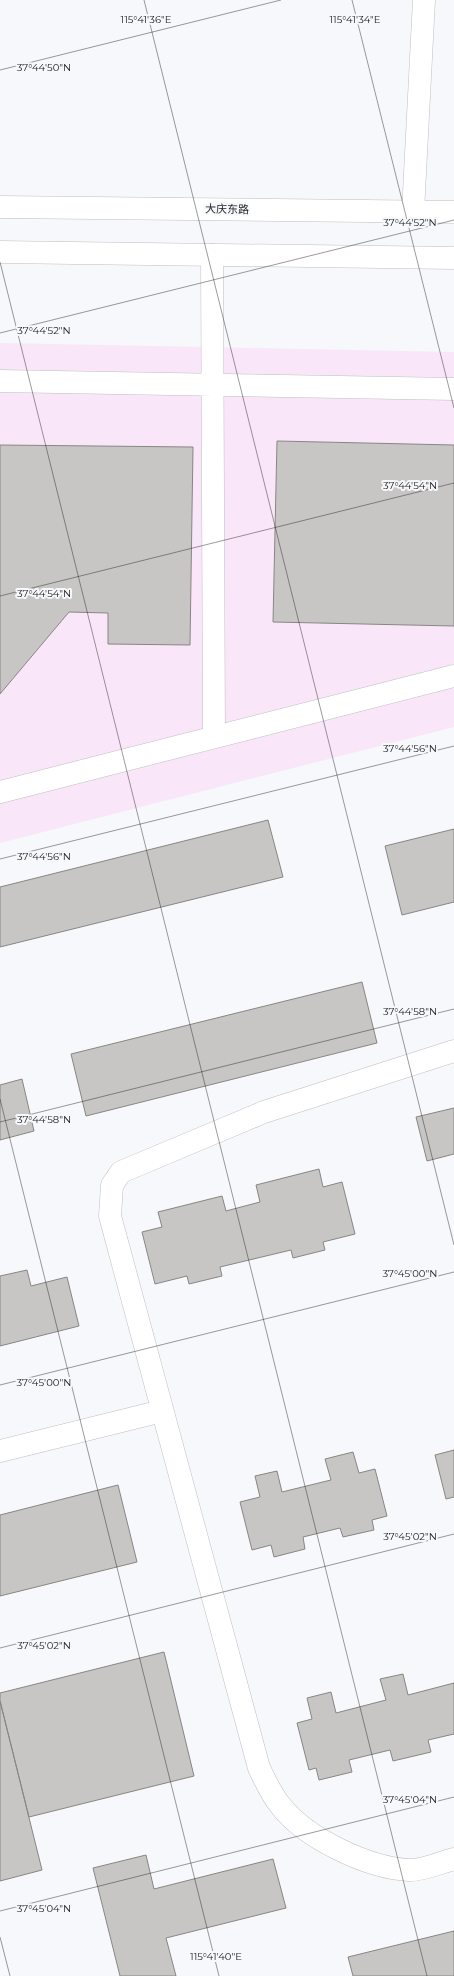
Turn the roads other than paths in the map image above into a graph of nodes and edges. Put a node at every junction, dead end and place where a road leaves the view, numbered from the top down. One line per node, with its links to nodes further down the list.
1 (424, 0): 3 (main road)
2 (0, 207): 3 (main road, 大庆东路)
3 (412, 212): 4 (main road, 大庆东路)
4 (454, 212)
5 (0, 252): 6 (main road)
6 (212, 255): 7 (main road); 9 (main road)
7 (454, 258)
8 (0, 381): 9 (main road)
9 (213, 385): 10 (main road); 12 (main road)
10 (454, 389)
11 (454, 676): 12 (main road)
12 (214, 737): 13 (main road)
13 (0, 792)
14 (454, 1051): 15 (main road)
15 (162, 1410): 16 (main road); 17 (main road)
16 (0, 1451)
17 (454, 1859)

